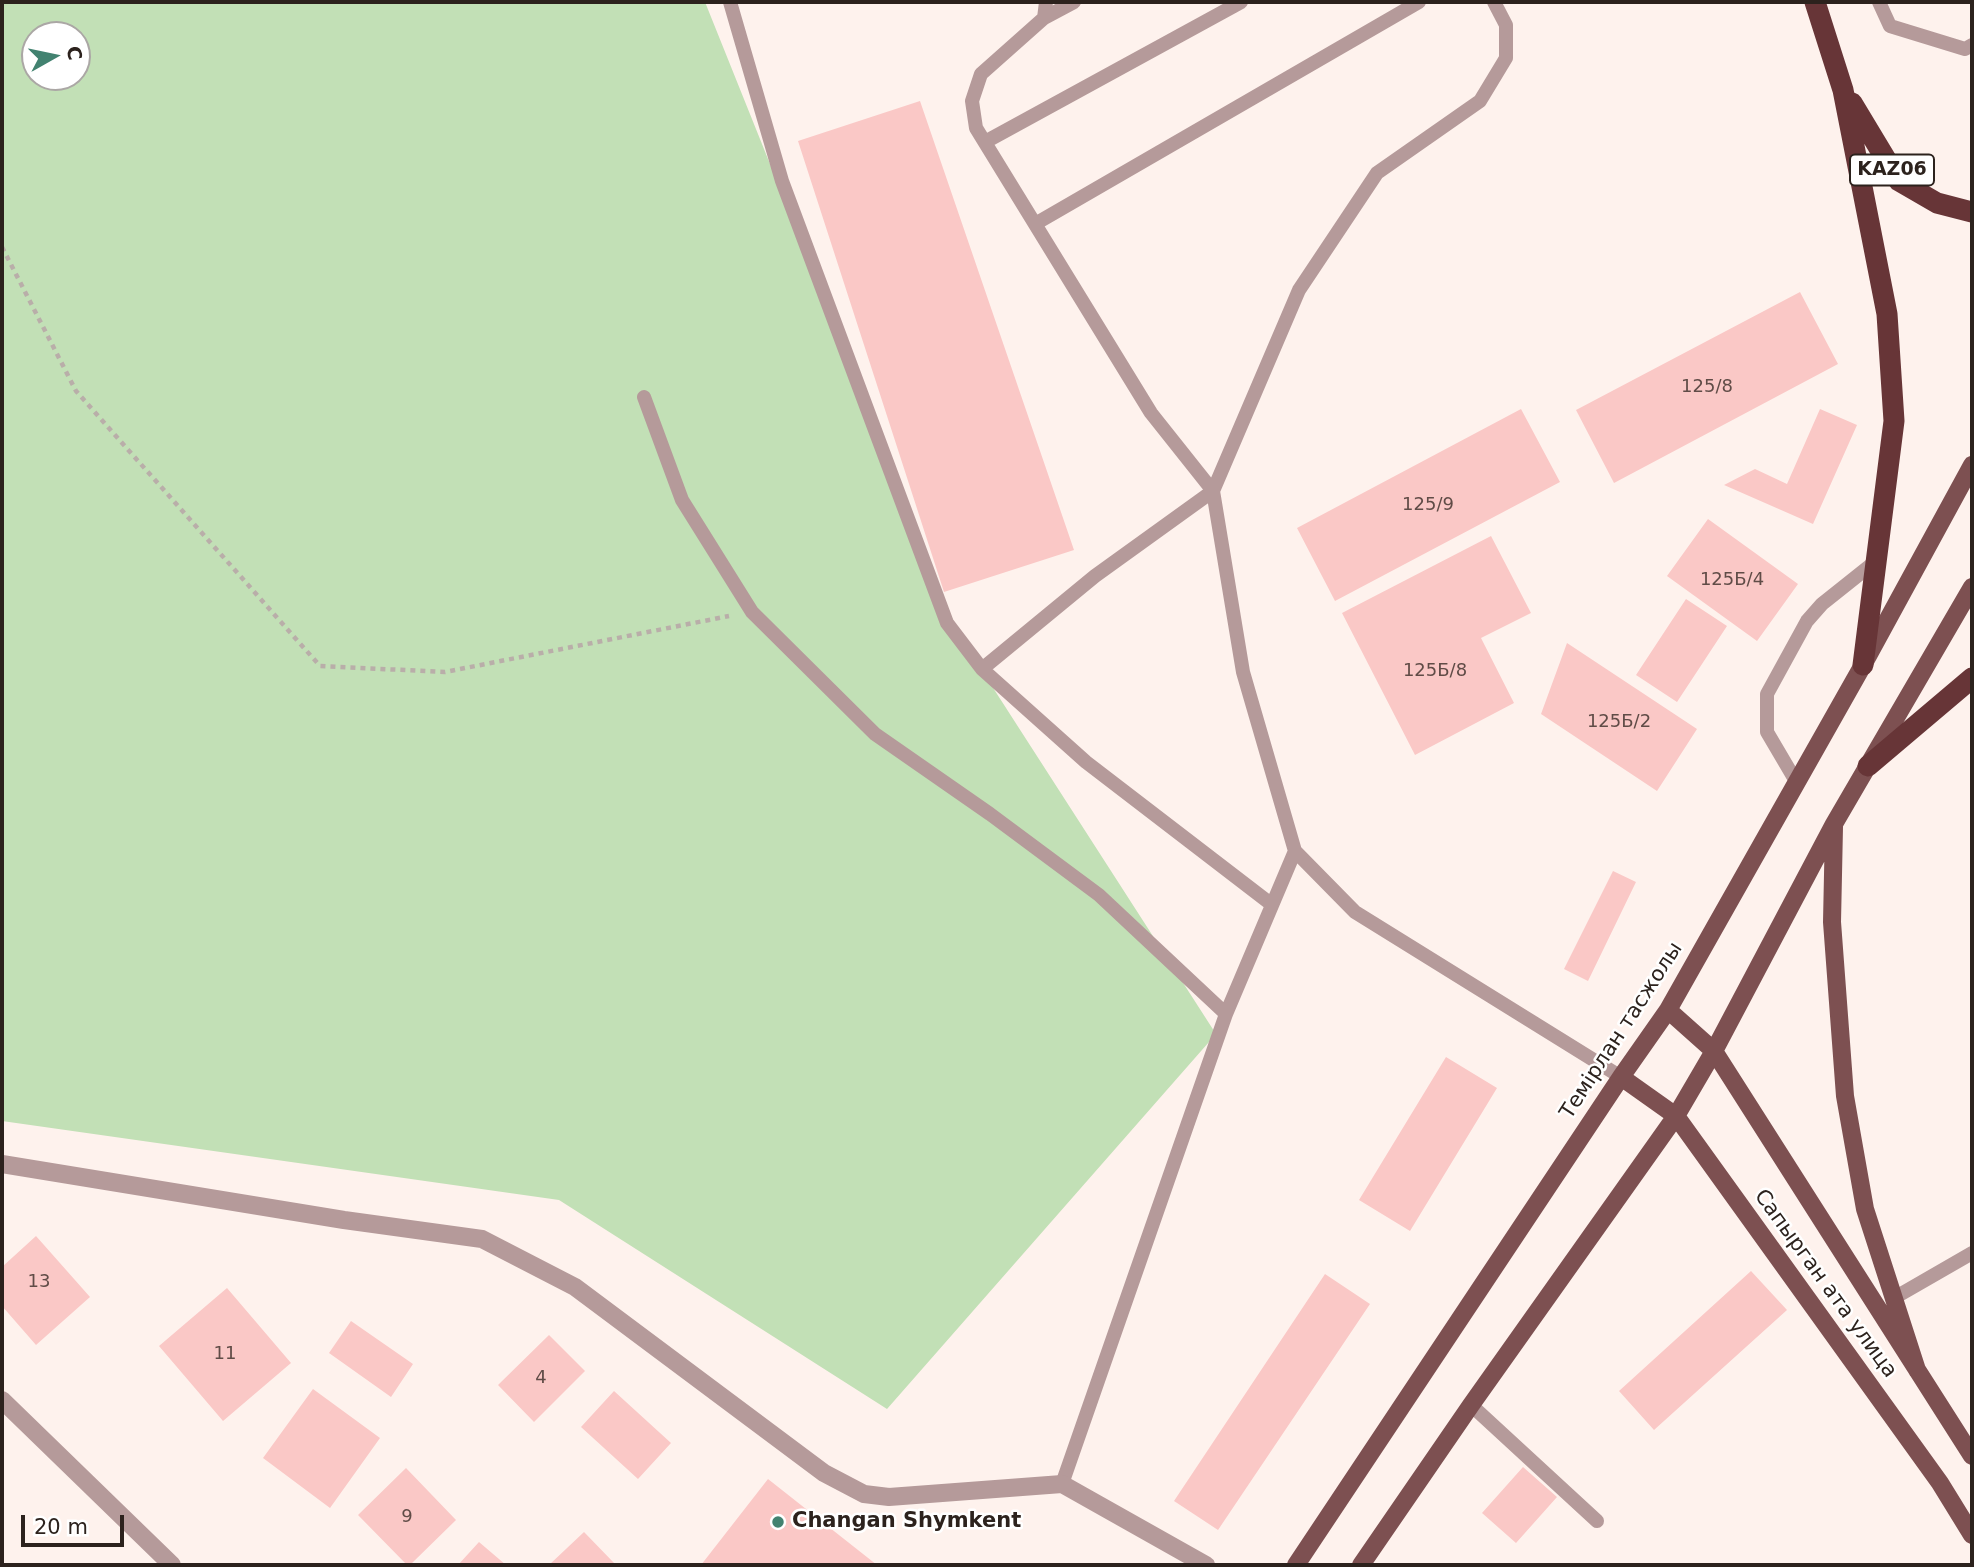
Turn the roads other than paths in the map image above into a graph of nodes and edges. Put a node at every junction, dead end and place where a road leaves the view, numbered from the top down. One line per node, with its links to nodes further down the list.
1 (730, 2): 21 (lane)
2 (1046, 2): 9 (lane)
3 (1074, 2): 9 (lane)
4 (1241, 2): 12 (lane)
5 (1419, 2): 14 (lane)
6 (1494, 2): 17 (lane)
7 (1815, 2): 11 (highway, KАZ06)
8 (1879, 2): 10 (lane)
9 (1044, 18): 12 (lane)
10 (1972, 45)
11 (1843, 90): 13 (highway, KАZ06); 18 (highway)
12 (985, 142): 14 (lane)
13 (1972, 212)
14 (1035, 224): 17 (lane)
15 (644, 397): 29 (lane)
16 (1972, 465): 20 (main road, Темірлан тасжолы)
17 (1213, 491): 21 (lane); 26 (lane)
18 (1876, 561): 20 (highway); 24 (lane)
19 (1972, 587): 23 (main road)
20 (1863, 665): 24 (main road, Темірлан тасжолы)
21 (982, 669): 27 (lane)
22 (1972, 678): 23 (highway)
23 (1868, 766): 25 (main road)
24 (1797, 783): 28 (main road, Темірлан тасжолы)
25 (1834, 824): 30 (main road); 35 (main road)
26 (1295, 851): 27 (lane); 31 (lane)
27 (1271, 904): 29 (lane)
28 (1668, 1010): 30 (main road, Сапырган ата улица); 31 (main road, Темірлан тасжолы)
29 (1226, 1014): 40 (lane)
30 (1714, 1051): 32 (main road); 36 (main road, Сапырган ата улица)
31 (1621, 1077): 32 (main road, Сапырган ата улица); 45 (main road, Темірлан тасжолы)
32 (1676, 1116): 38 (main road); 42 (main road, Сапырган ата улица)
33 (2, 1164): 40 (street)
34 (1972, 1253): 35 (lane)
35 (1894, 1298): 36 (main road)
36 (1917, 1370): 39 (main road, Сапырган ата улица)
37 (2, 1400): 43 (street)
38 (1471, 1405): 41 (lane); 46 (main road)
39 (1972, 1456)
40 (1062, 1484): 44 (street)
41 (1598, 1521)
42 (1972, 1535)
43 (172, 1565)
44 (1206, 1565)
45 (1296, 1565)
46 (1362, 1565)

